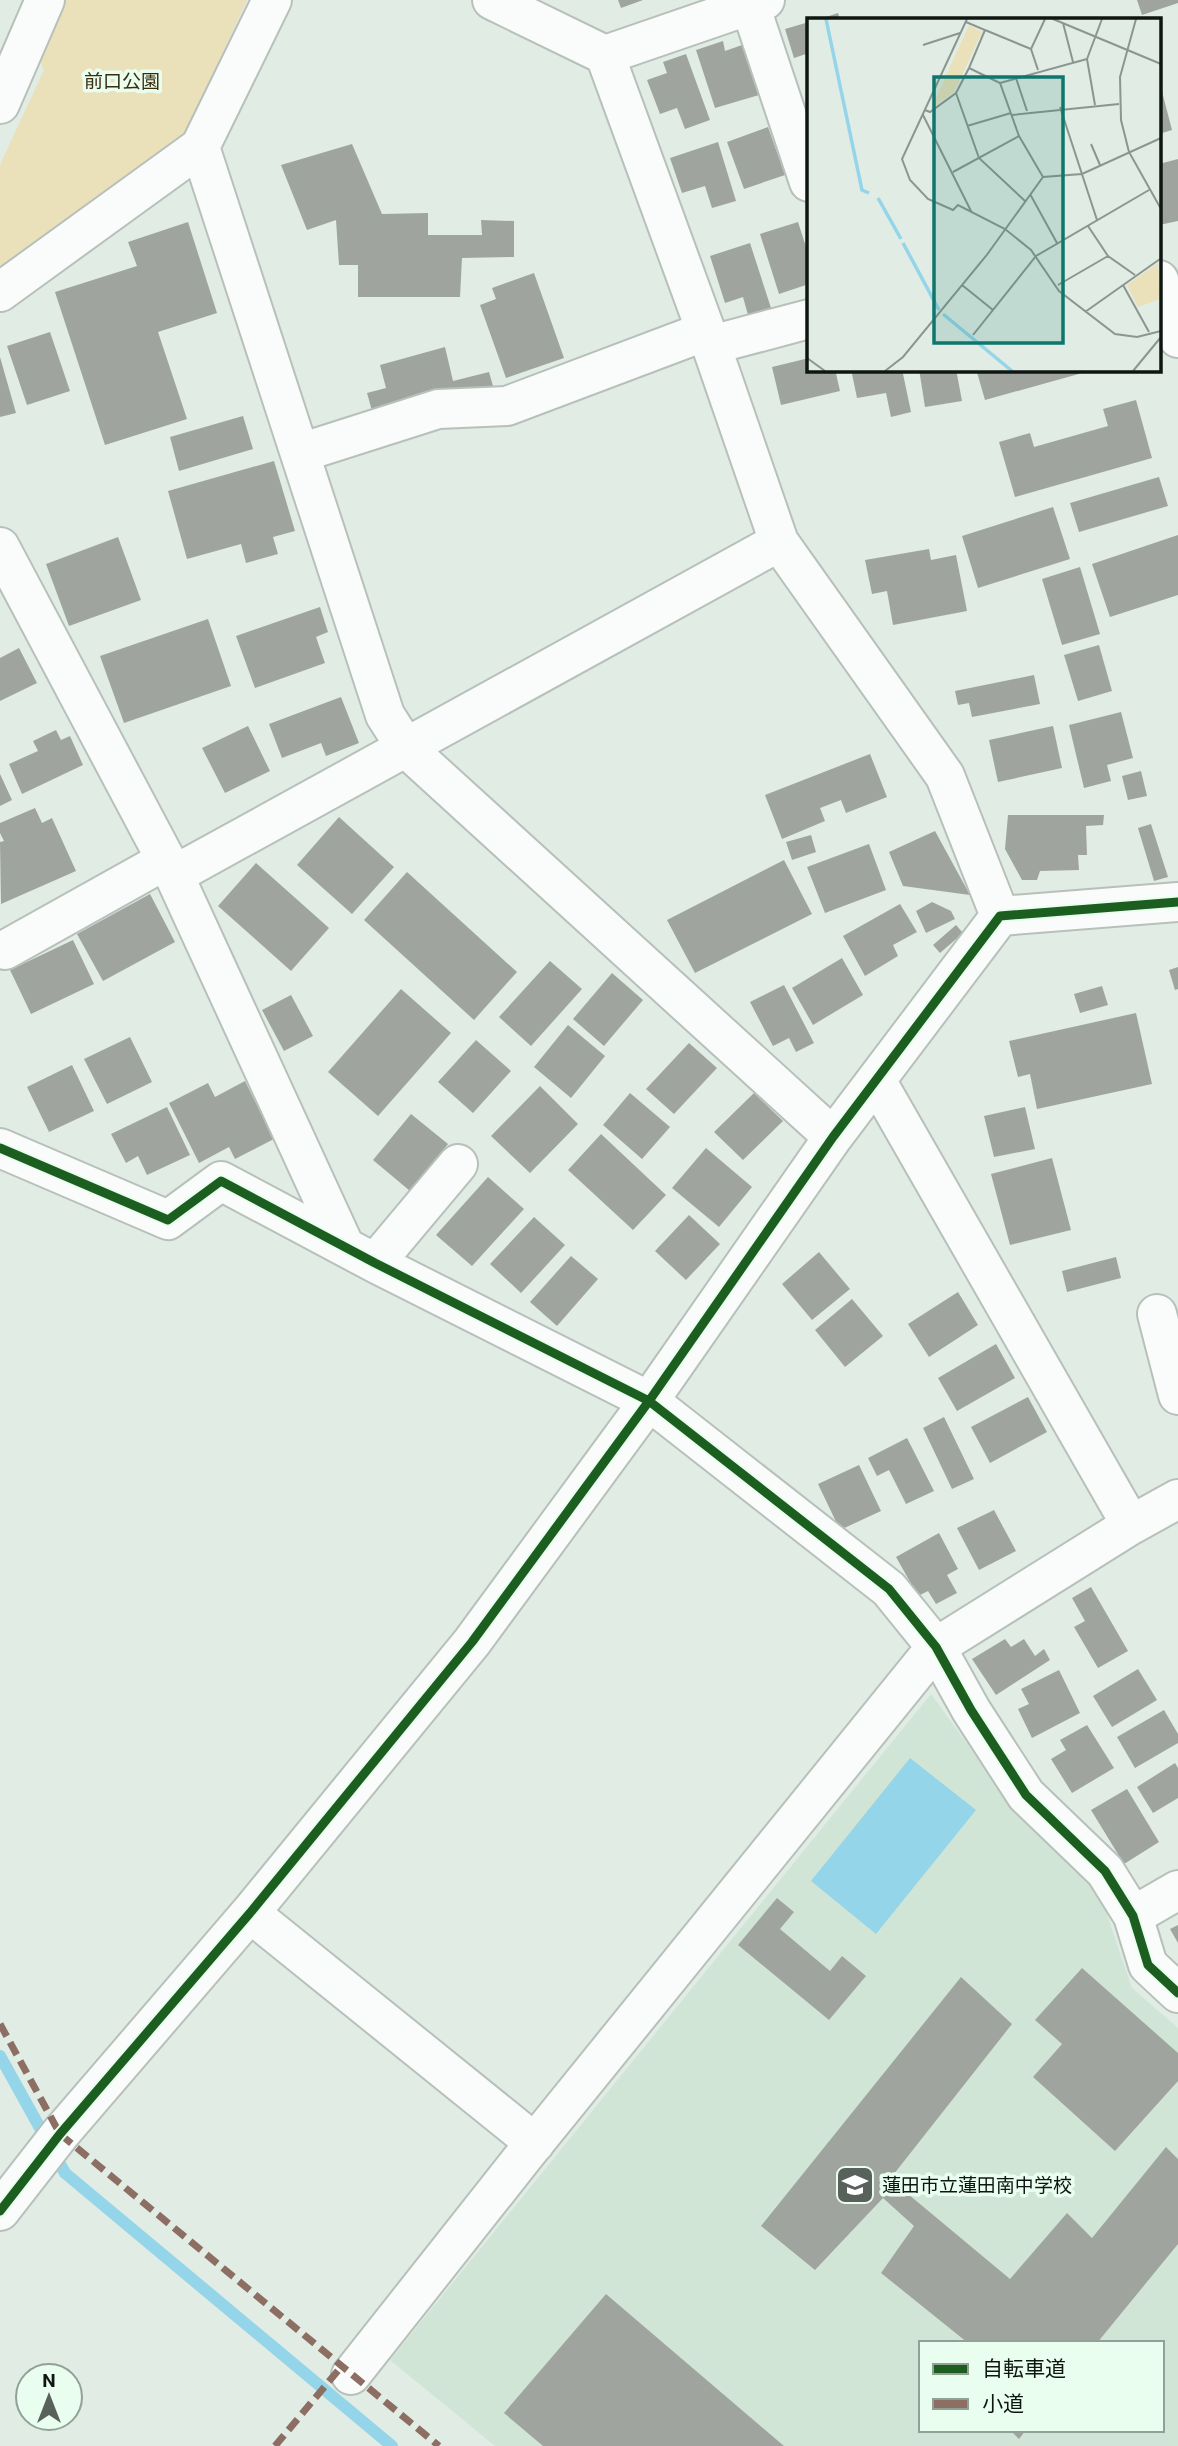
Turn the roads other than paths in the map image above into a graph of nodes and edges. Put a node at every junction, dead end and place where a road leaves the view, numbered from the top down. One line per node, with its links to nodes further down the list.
1 (45, 0): 6 (street)
2 (272, 0): 7 (street)
3 (492, 0): 5 (street)
4 (757, 3): 5 (street); 8 (street)
5 (605, 55): 14 (street)
6 (0, 104)
7 (200, 147): 12 (street); 16 (street)
8 (807, 175)
9 (1178, 279): 10 (street)
10 (1160, 280)
11 (1160, 283): 15 (street)
12 (0, 292)
13 (807, 319): 14 (street)
14 (709, 338): 16 (street); 17 (street)
15 (1178, 338)
16 (300, 453): 19 (street)
17 (779, 542): 19 (street); 22 (street)
18 (0, 547): 20 (street)
19 (406, 748): 20 (street); 25 (street)
20 (170, 867): 23 (street); 28 (street)
21 (1178, 902): 22 (street)
22 (1000, 916): 24 (street)
23 (5, 950)
24 (876, 1080): 25 (street); 33 (street)
25 (833, 1137): 31 (street)
26 (0, 1148): 28 (street)
27 (458, 1164): 28 (street)
28 (360, 1255): 31 (street)
29 (1157, 1314): 30 (street)
30 (1178, 1395)
31 (649, 1401): 34 (street); 36 (street)
32 (1178, 1499): 33 (street)
33 (1131, 1525): 34 (street)
34 (936, 1647): 37 (street); 39 (street)
35 (1178, 1890): 37 (street)
36 (250, 1913): 39 (street); 40 (street)
37 (1133, 1916): 38 (street)
38 (1178, 1993)
39 (535, 2143): 41 (street)
40 (0, 2211)
41 (351, 2375)

